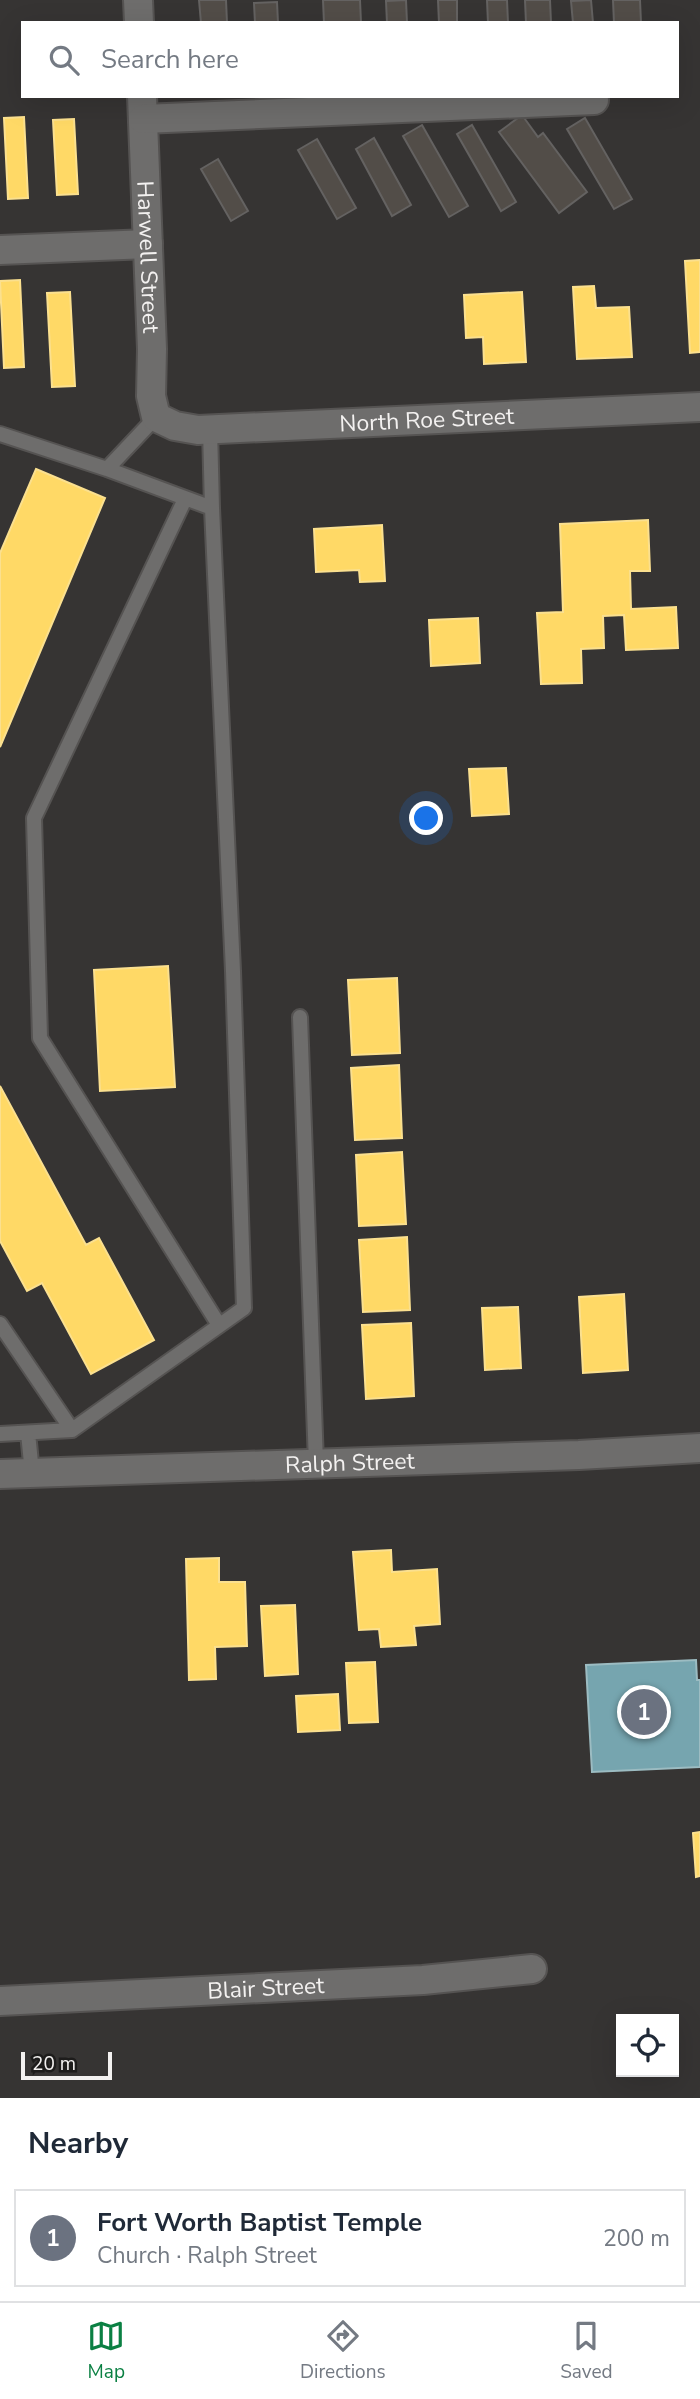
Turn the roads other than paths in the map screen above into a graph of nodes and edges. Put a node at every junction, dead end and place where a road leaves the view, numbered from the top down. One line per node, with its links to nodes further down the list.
1 (138, 0): 2 (street)
2 (139, 21)
3 (594, 100): 4 (street)
4 (143, 108): 5 (street, Harwell Street)
5 (148, 244): 6 (street); 8 (street, Harwell Street)
6 (0, 250)
7 (700, 407): 9 (street, North Roe Street)
8 (156, 417): 9 (street, North Roe Street); 11 (lane)
9 (210, 429): 13 (lane)
10 (0, 433): 11 (lane)
11 (107, 469): 12 (lane)
12 (184, 499): 13 (lane); 16 (lane)
13 (212, 508): 16 (lane)
14 (300, 1017): 21 (lane)
15 (0, 1324): 17 (lane)
16 (219, 1325): 17 (lane)
17 (72, 1430): 18 (lane)
18 (28, 1433): 19 (lane); 22 (lane)
19 (0, 1434)
20 (700, 1448): 21 (street, Ralph Street)
21 (316, 1463): 22 (street, Ralph Street)
22 (32, 1473): 23 (street, Ralph Street)
23 (0, 1474)
24 (532, 1969): 25 (street, Blair Street)
25 (0, 2001)

